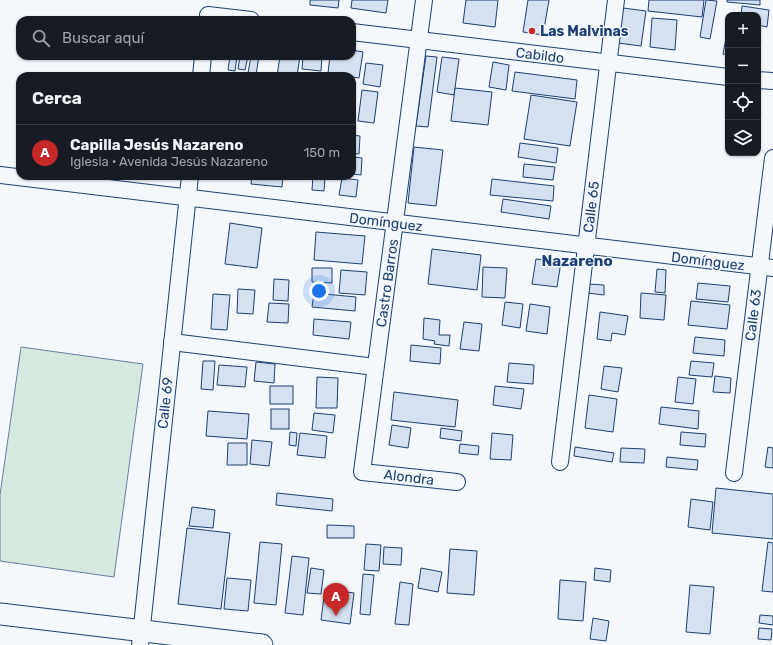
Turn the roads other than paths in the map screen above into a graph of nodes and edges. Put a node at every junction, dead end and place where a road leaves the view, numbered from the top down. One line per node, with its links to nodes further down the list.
1 (424, 0): 6 (street, Castro Barros)
2 (616, 0): 8 (street, Calle 65)
3 (208, 12): 4 (street)
4 (230, 16)
5 (356, 32): 6 (street, Cabildo)
6 (419, 40): 8 (street, Cabildo); 19 (street, Castro Barros)
7 (203, 60): 9 (street)
8 (608, 64): 10 (street, Cabildo); 20 (street, Calle 65)
9 (201, 72)
10 (725, 77)
11 (761, 80): 12 (street)
12 (773, 82)
13 (773, 158): 21 (street, Calle 63)
14 (0, 175): 15 (street, Domínguez)
15 (16, 177)
16 (41, 180): 18 (street, Domínguez)
17 (190, 180): 18 (street, Calle 69)
18 (188, 198): 19 (street, Domínguez); 22 (street, Calle 69)
19 (396, 223): 20 (street, Domínguez); 23 (street, Castro Barros)
20 (586, 247): 21 (street, Domínguez); 24 (street, Calle 65)
21 (766, 267): 26 (street, Calle 63)
22 (172, 342): 23 (street); 29 (street, Calle 69)
23 (375, 367): 25 (street, Castro Barros)
24 (560, 462)
25 (362, 472): 27 (street, Alondra)
26 (734, 473)
27 (457, 482)
28 (0, 614): 29 (main road)
29 (141, 638): 30 (main road)
30 (262, 645)

